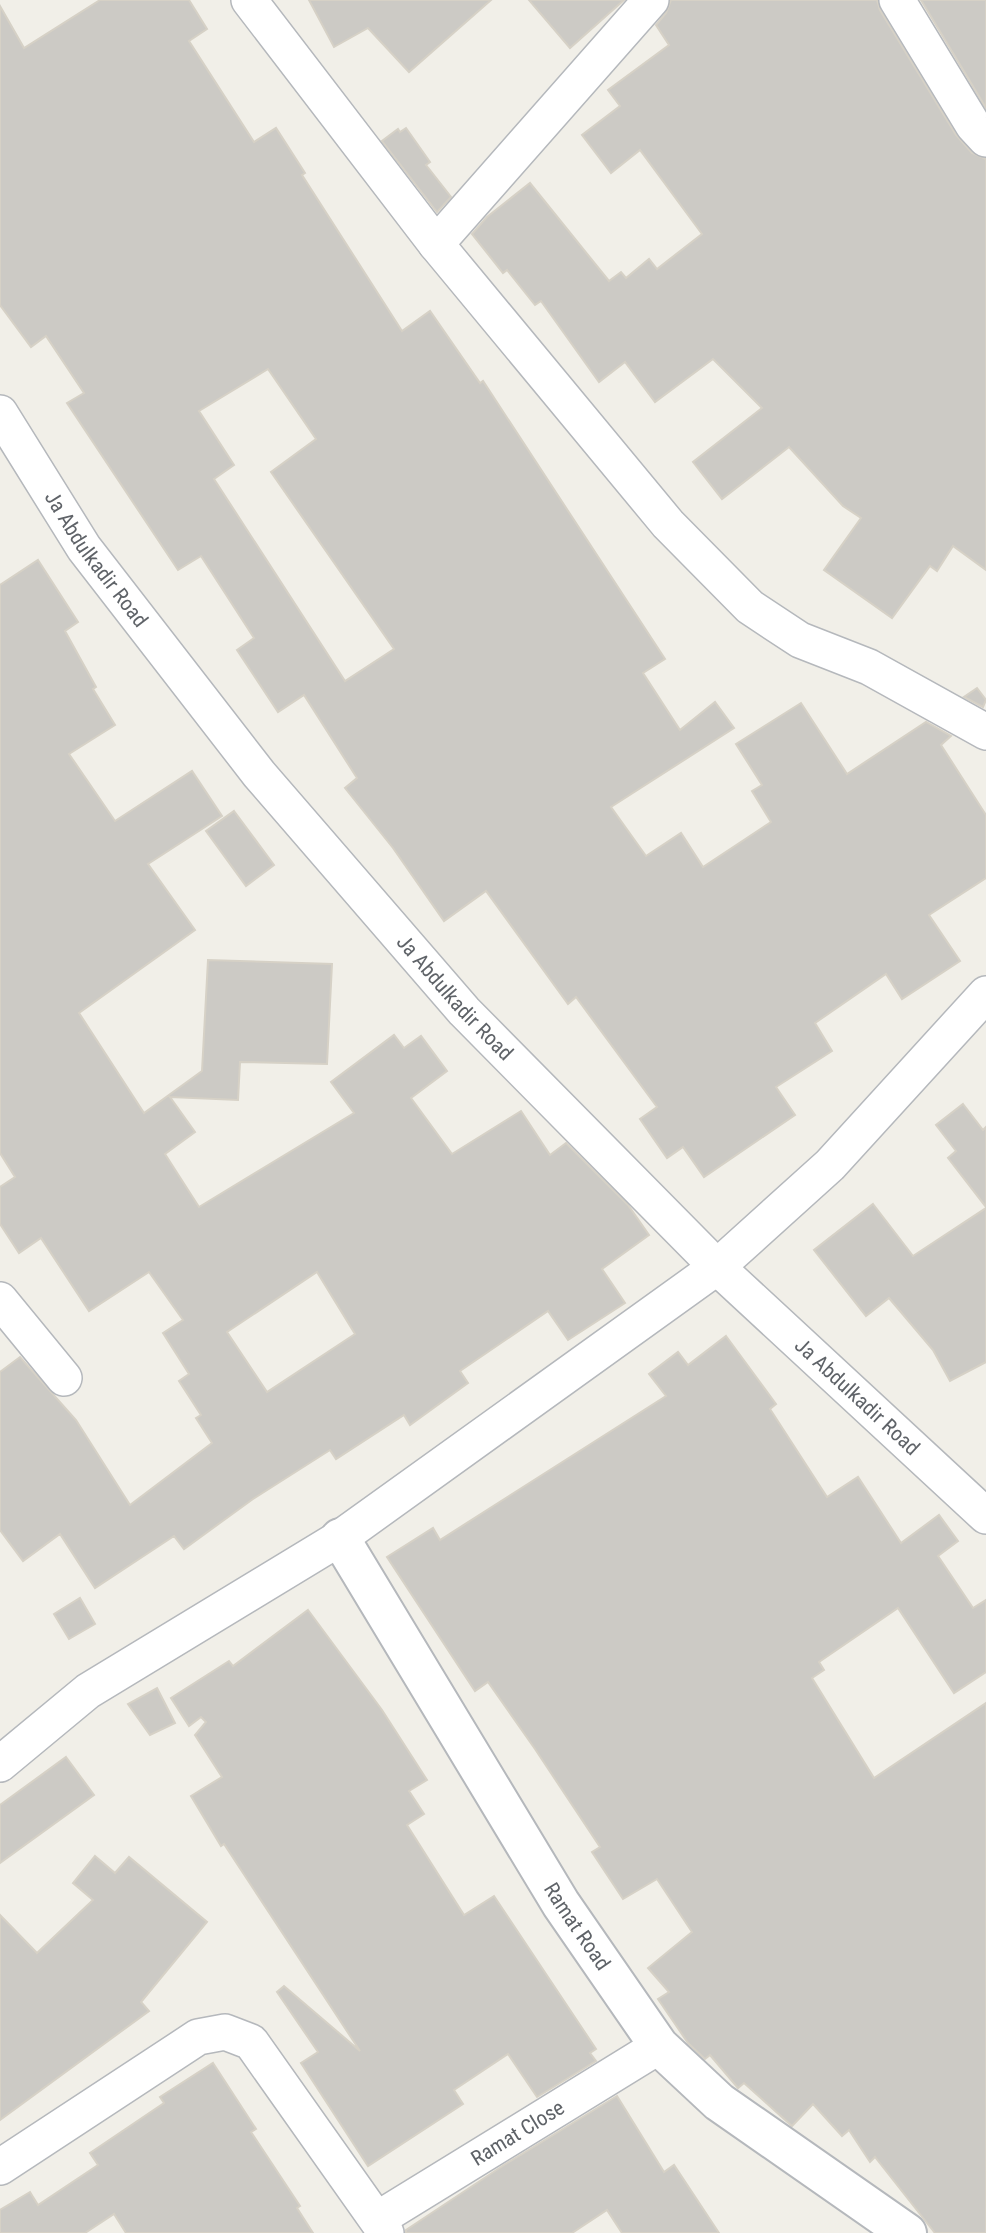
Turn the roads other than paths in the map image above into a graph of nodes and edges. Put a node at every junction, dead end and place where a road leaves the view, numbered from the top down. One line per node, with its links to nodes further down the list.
1 (249, 0): 5 (street)
2 (651, 0): 5 (street)
3 (897, 0): 4 (street)
4 (986, 139)
5 (436, 244): 7 (street)
6 (0, 413): 9 (street, Ja Abdulkadir Road)
7 (986, 732)
8 (986, 994): 9 (street)
9 (717, 1267): 12 (street, Ja Abdulkadir Road); 13 (street)
10 (0, 1300): 11 (street)
11 (64, 1378)
12 (986, 1516)
13 (340, 1538): 14 (street); 15 (street, Ramat Road)
14 (0, 1764)
15 (659, 2046): 17 (street, Ramat Close); 18 (street, Ramat Road)
16 (0, 2167): 17 (street, Ramat Close)
17 (382, 2226)
18 (907, 2233)

